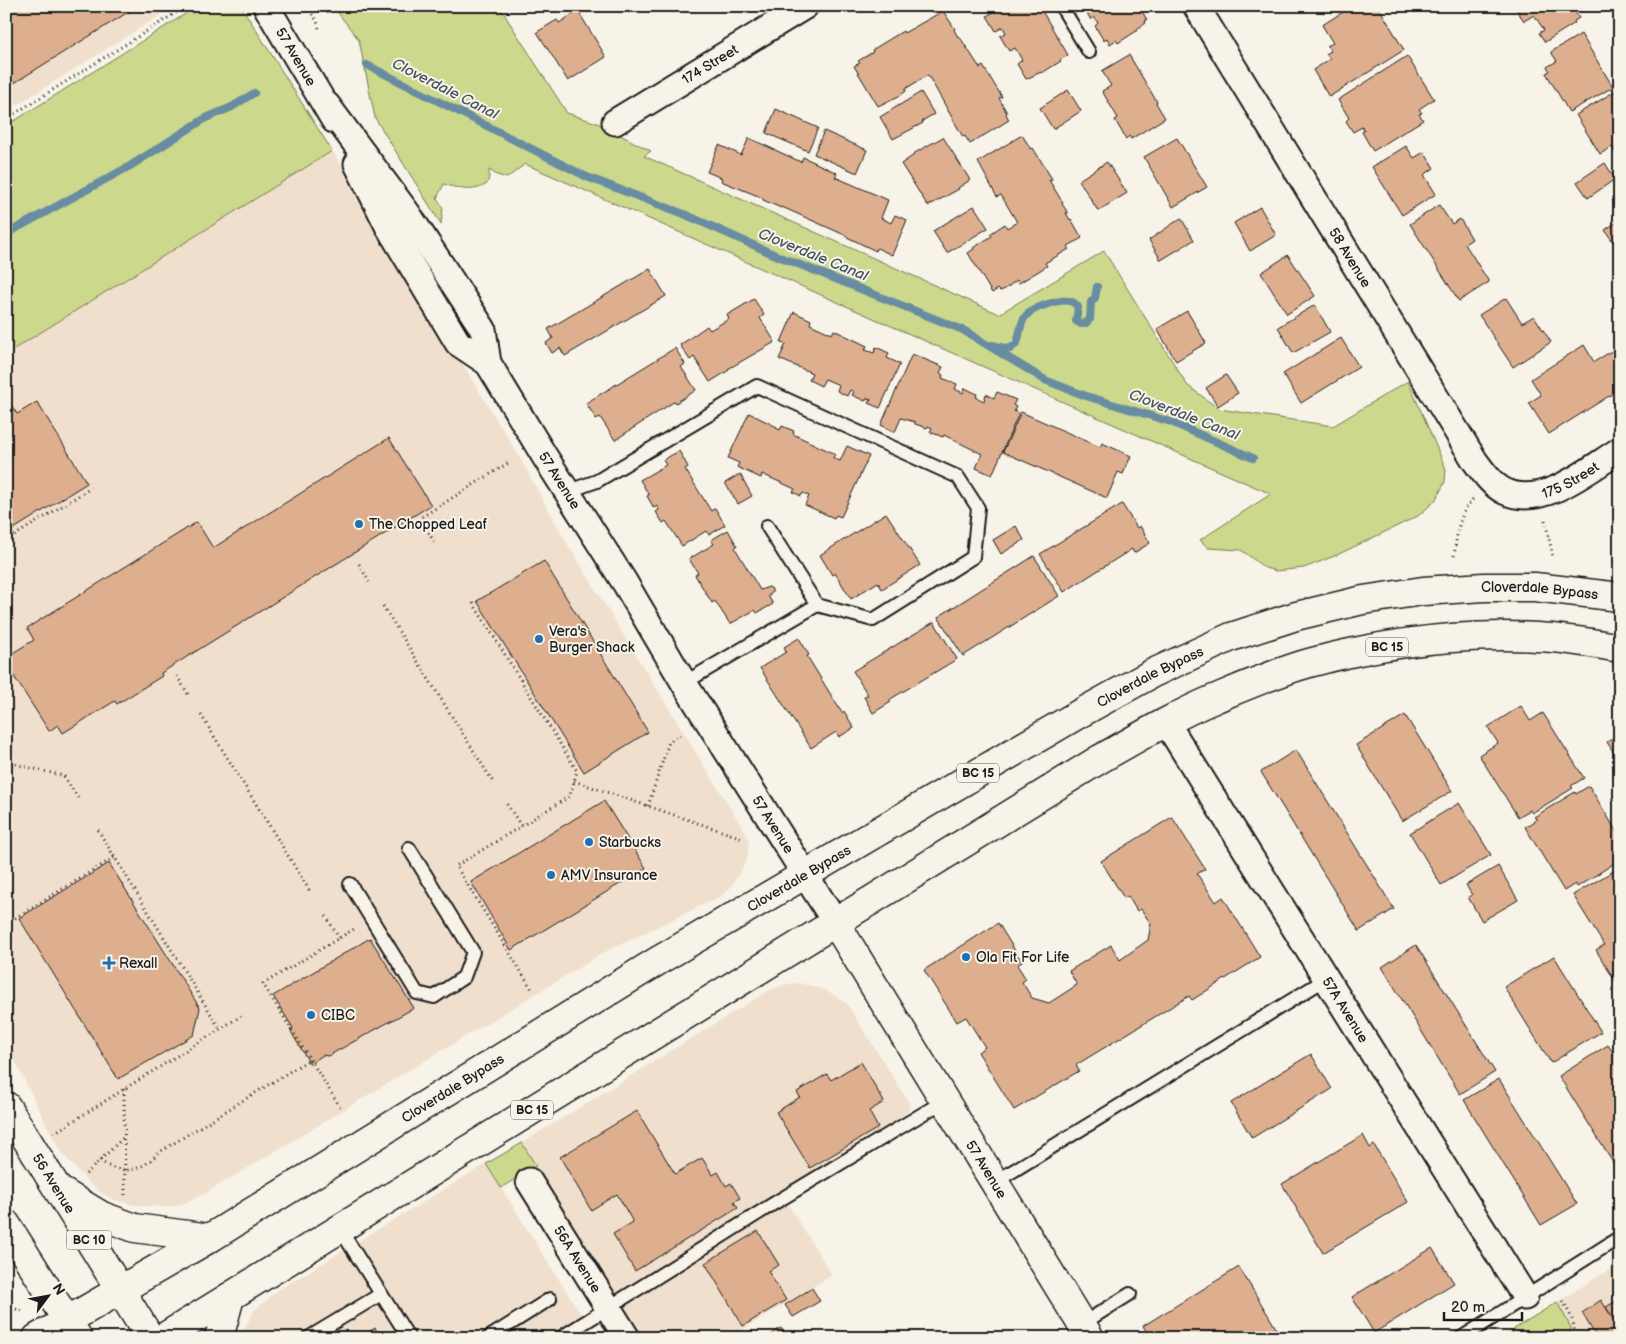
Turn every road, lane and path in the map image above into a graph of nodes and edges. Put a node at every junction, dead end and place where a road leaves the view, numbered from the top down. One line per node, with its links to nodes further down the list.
1 (187, 6): 9 (path)
2 (266, 6): 14 (street, 57 Avenue)
3 (306, 6): 7 (path)
4 (805, 6): 10 (street, 174 Street)
5 (1060, 6): 8 (lane)
6 (1196, 6): 15 (street, 58 Avenue)
7 (320, 29)
8 (1089, 52)
9 (6, 119)
10 (615, 122)
11 (1620, 450): 15 (street, 175 Street)
12 (510, 462): 20 (path)
13 (91, 488): 19 (path)
14 (566, 492): 27 (lane); 31 (street, 57 Avenue)
15 (1517, 495)
16 (1474, 498): 21 (path)
17 (1545, 520): 22 (path)
18 (766, 526): 27 (lane)
19 (6, 541)
20 (434, 542)
21 (1454, 556)
22 (1553, 557)
23 (359, 564): 24 (path)
24 (369, 582)
25 (1620, 597): 47 (main road, Cloverdale Bypass / BC 15)
26 (472, 603): 37 (path)
27 (817, 605): 31 (lane)
28 (383, 606): 38 (path)
29 (1620, 648): 34 (main road, BC 15)
30 (177, 676): 32 (path)
31 (684, 682): 47 (street, 57 Avenue)
32 (188, 694)
33 (201, 715): 49 (path)
34 (1166, 722): 52 (main road, BC 15); 55 (street, 57A Avenue)
35 (680, 735): 41 (path)
36 (6, 762): 39 (path)
37 (574, 781): 41 (path); 42 (path)
38 (493, 782)
39 (78, 798)
40 (508, 804): 42 (path)
41 (648, 806): 44 (path)
42 (521, 826): 56 (path)
43 (98, 830): 46 (path)
44 (742, 838)
45 (409, 848): 48 (lane)
46 (115, 857): 51 (path); 58 (path)
47 (804, 874): 52 (street, 57 Avenue); 76 (main road, Cloverdale Bypass / BC 15)
48 (350, 884)
49 (311, 893)
50 (326, 916): 54 (path)
51 (15, 918)
52 (835, 922): 61 (main road, 57 Avenue); 74 (main road, BC 15)
53 (355, 928): 54 (path)
54 (339, 938): 59 (path)
55 (1326, 979): 70 (lane); 81 (street, 57A Avenue)
56 (533, 991)
57 (241, 1016): 58 (path)
58 (220, 1029): 60 (path)
59 (310, 1059): 63 (path); 67 (path)
60 (124, 1089): 64 (path); 65 (path)
61 (944, 1102): 70 (main road, 57 Avenue); 84 (lane)
62 (6, 1106): 71 (main road, 56 Avenue / BC 10)
63 (340, 1107)
64 (54, 1133)
65 (125, 1136): 66 (path); 67 (path)
66 (100, 1160): 67 (path); 68 (path)
67 (126, 1170): 72 (path)
68 (86, 1175)
69 (529, 1181): 84 (street, 56A Avenue)
70 (995, 1182): 88 (main road, 57 Avenue)
71 (58, 1190): 76 (main road); 77 (main road, 56 Avenue / BC 10)
72 (125, 1201)
73 (6, 1224): 87 (main road)
74 (340, 1228): 78 (lane); 80 (main road, BC 15)
75 (1620, 1237): 81 (lane)
76 (210, 1238): 77 (main road, Cloverdale Bypass / BC 15)
77 (119, 1290): 87 (main road, Cloverdale Bypass / BC 15); 92 (main road, 56 Avenue / BC 10)
78 (381, 1294): 90 (lane); 95 (lane)
79 (1130, 1294): 88 (lane)
80 (230, 1297): 93 (main road, BC 15); 94 (main road)
81 (1525, 1297): 99 (lane)
82 (550, 1299): 96 (lane)
83 (1563, 1302): 101 (path)
84 (608, 1308): 97 (lane); 98 (street, 56A Avenue)
85 (16, 1309): 86 (path)
86 (24, 1311)
87 (73, 1329): 91 (main road, Cloverdale Bypass / BC 15)
88 (1086, 1331)
89 (1511, 1334): 100 (path)
90 (310, 1337)
91 (37, 1338)
92 (150, 1338)
93 (163, 1338)
94 (219, 1338)
95 (409, 1338)
96 (488, 1338)
97 (560, 1338)
98 (627, 1338)
99 (1461, 1338)
100 (1515, 1338)
101 (1572, 1338)

